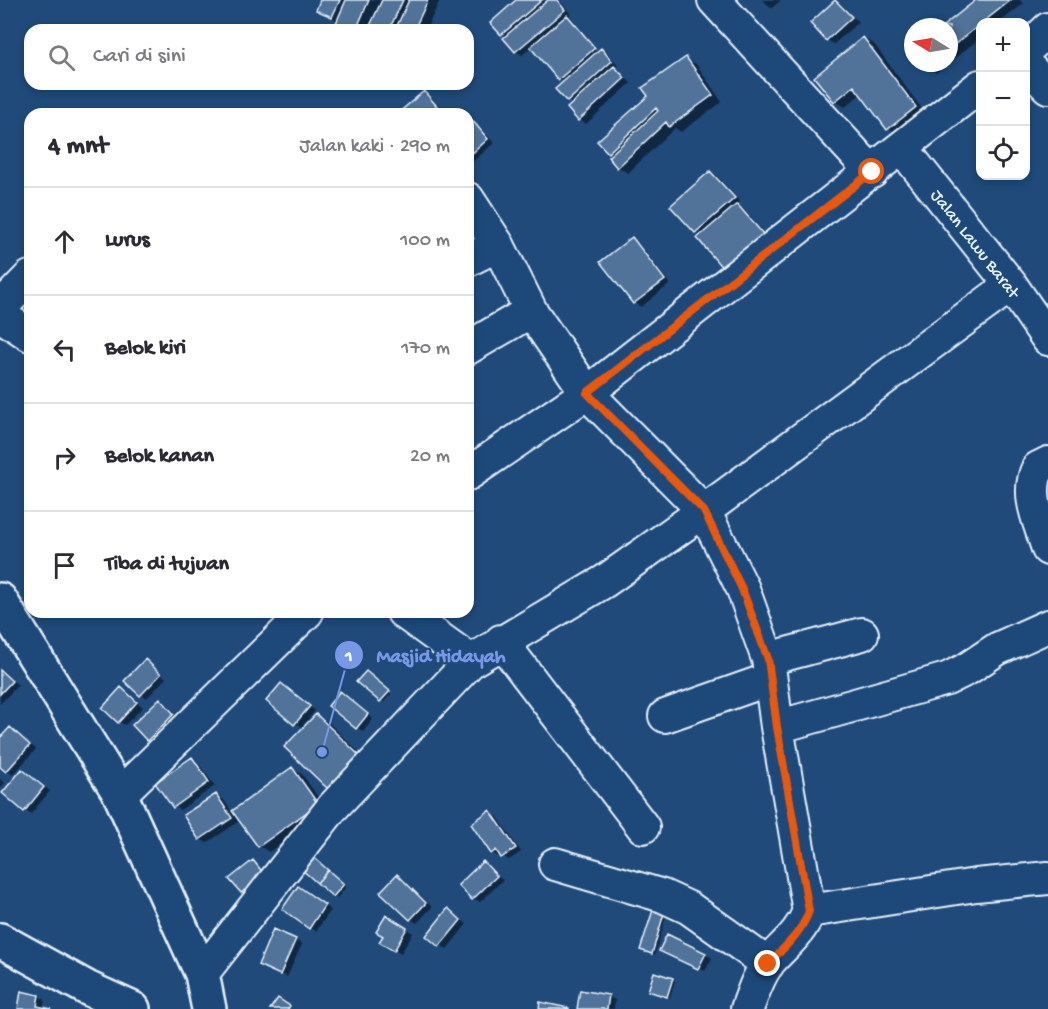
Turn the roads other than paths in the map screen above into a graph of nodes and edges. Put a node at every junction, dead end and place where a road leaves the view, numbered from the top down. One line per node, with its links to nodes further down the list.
1 (714, 0): 8 (street)
2 (1048, 29): 3 (street)
3 (1030, 46)
4 (1030, 69): 5 (street)
5 (1048, 87)
6 (976, 90): 7 (street)
7 (902, 148): 8 (street); 13 (street, Jalan Lawu Barat)
8 (872, 172): 20 (street)
9 (474, 208): 10 (street)
10 (498, 245): 11 (street); 15 (street)
11 (474, 257)
12 (24, 283): 14 (street)
13 (1011, 285): 18 (street, Jalan Lawu Barat); 23 (street)
14 (0, 308)
15 (531, 311): 19 (street); 20 (street)
16 (0, 315): 17 (street)
17 (24, 331)
18 (1048, 339)
19 (474, 344)
20 (587, 393): 22 (street); 23 (street)
21 (1048, 463): 24 (street)
22 (474, 470)
23 (704, 511): 30 (street); 32 (street)
24 (1048, 549)
25 (0, 600): 35 (main road)
26 (301, 618): 35 (street)
27 (411, 618): 31 (street)
28 (1048, 626): 34 (street)
29 (862, 634): 32 (street)
30 (501, 641): 31 (street); 36 (street)
31 (471, 661): 42 (street)
32 (769, 669): 33 (street); 34 (street)
33 (664, 716)
34 (777, 727): 39 (street)
35 (120, 794): 42 (main road)
36 (643, 827)
37 (555, 864): 41 (street)
38 (1048, 878): 39 (street)
39 (809, 911): 41 (street)
40 (0, 940): 44 (main road)
41 (768, 964): 43 (street)
42 (202, 974): 45 (main road); 46 (main road)
43 (750, 1002)
44 (133, 1009)
45 (209, 1009)
46 (224, 1009)

